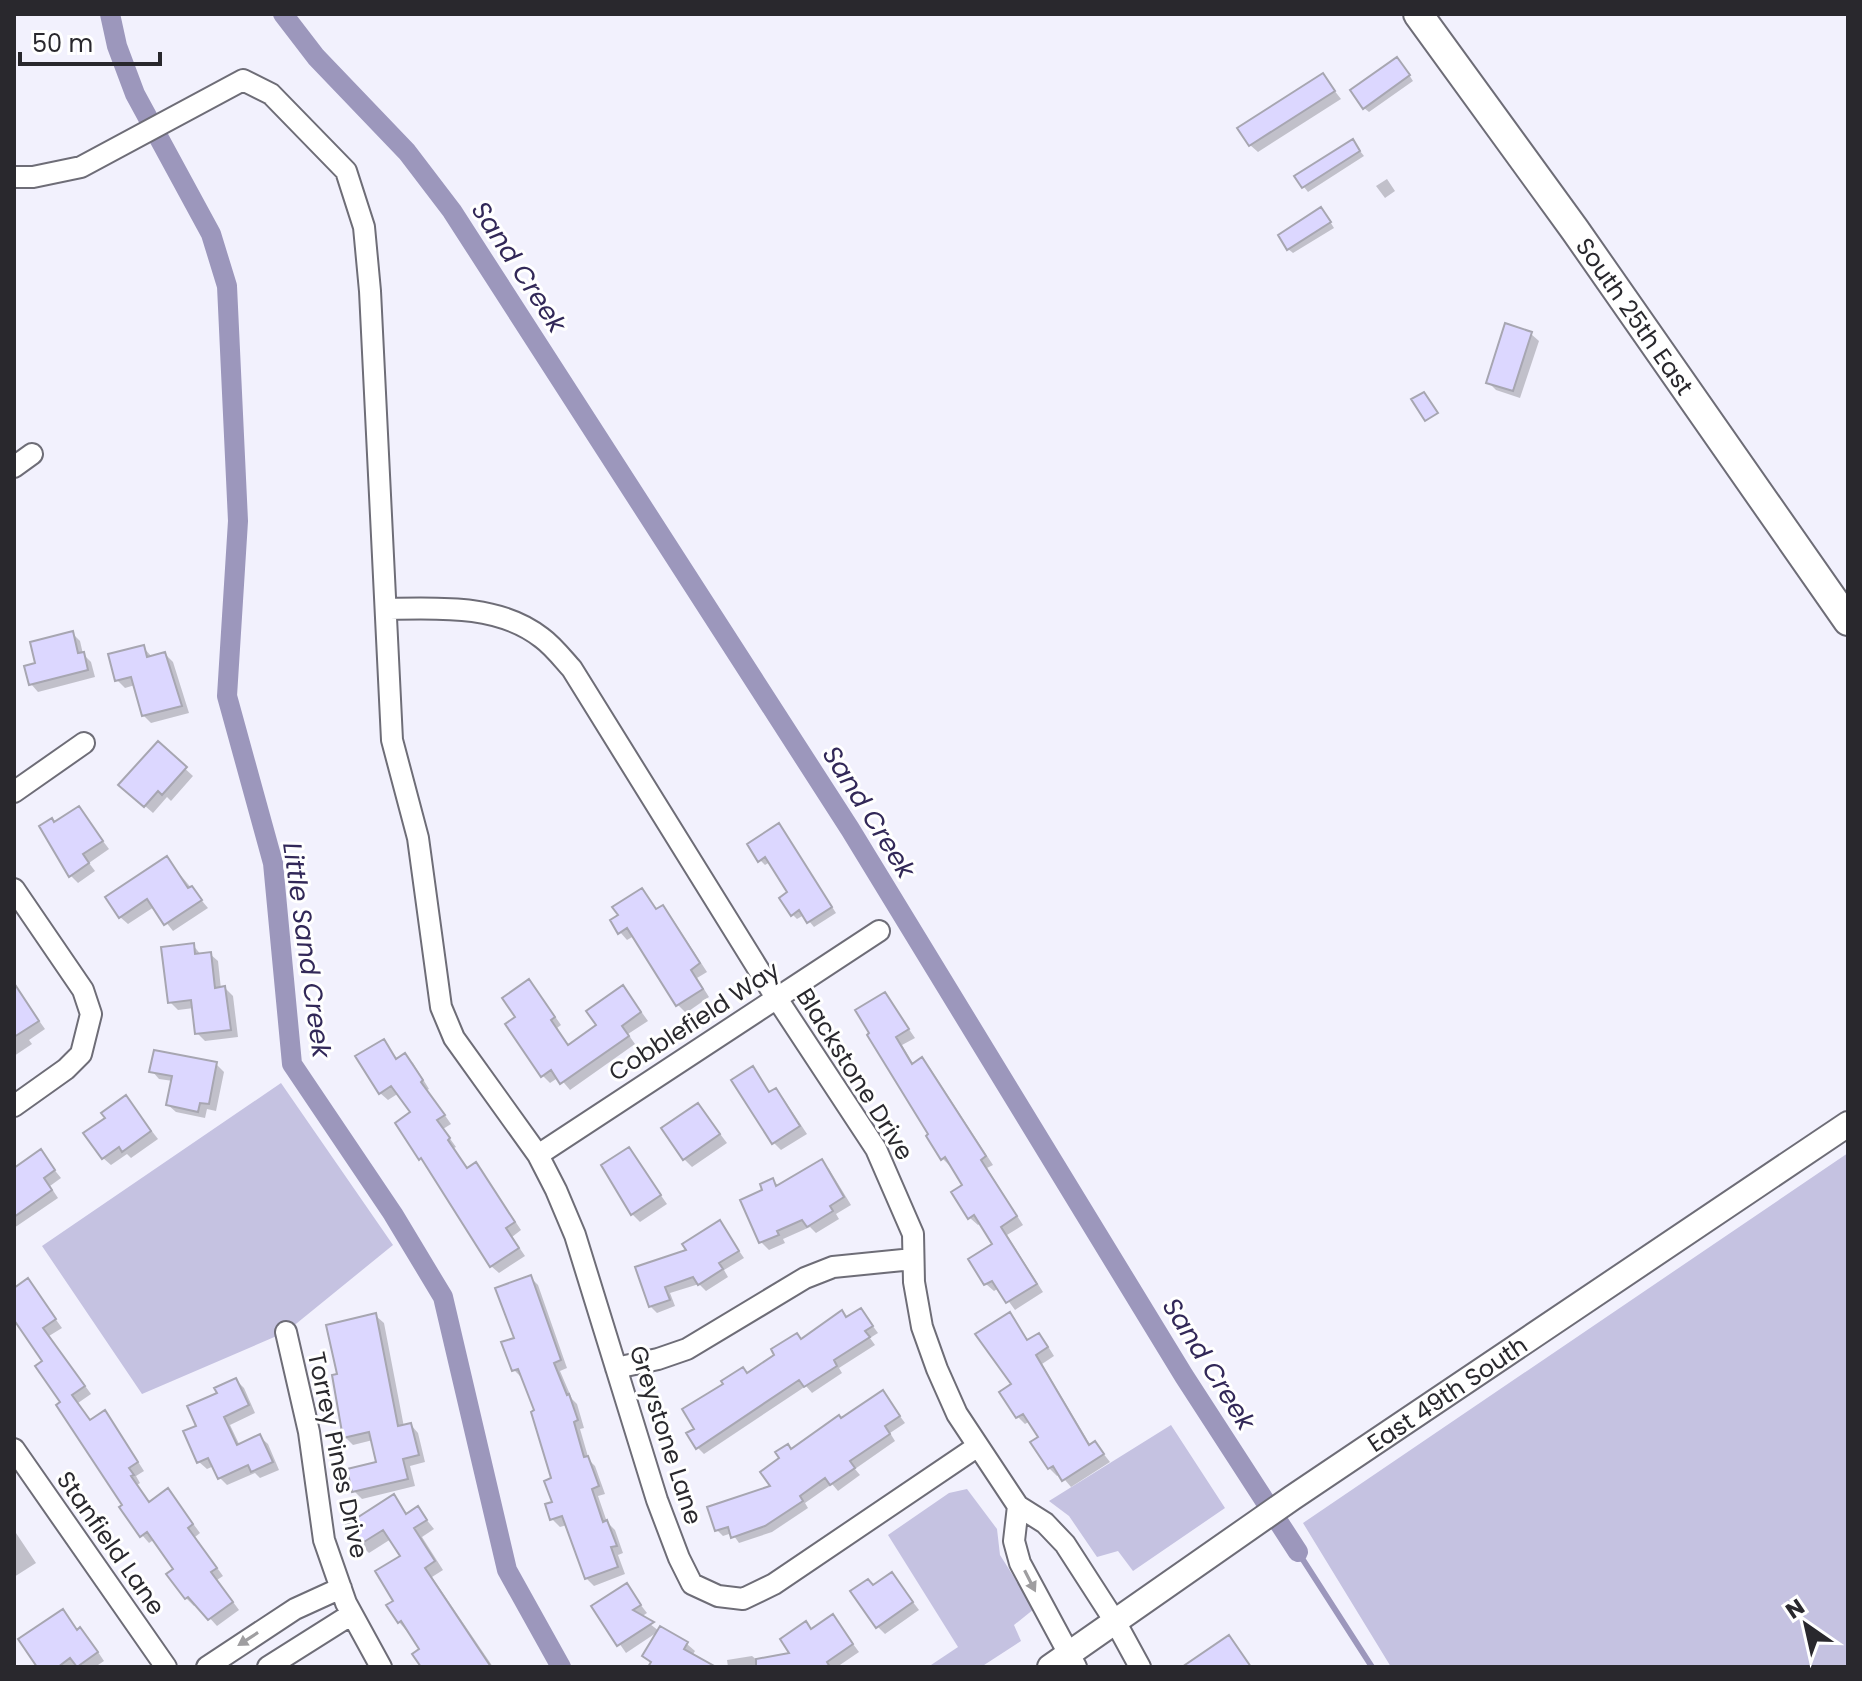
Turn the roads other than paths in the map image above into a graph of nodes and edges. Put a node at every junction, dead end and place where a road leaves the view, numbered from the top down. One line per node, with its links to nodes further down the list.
1 (1418, 14): 6 (main road, South 25th East)
2 (14, 177): 5 (street, Greystone Lane)
3 (32, 454): 4 (street)
4 (14, 467)
5 (386, 609): 11 (street, Blackstone Drive); 14 (street, Greystone Lane)
6 (1848, 621)
7 (84, 743): 8 (street)
8 (14, 792)
9 (14, 889): 12 (street)
10 (879, 931): 11 (street, Cobblefield Way)
11 (777, 998): 14 (street, Cobblefield Way); 15 (street, Blackstone Drive)
12 (14, 1106)
13 (1848, 1124): 24 (street, East 49th South)
14 (538, 1155): 17 (street, Greystone Lane)
15 (913, 1259): 17 (street); 18 (street, Blackstone Drive)
16 (286, 1332): 21 (street, Torrey Pines Drive)
17 (616, 1368): 18 (street, Greystone Lane)
18 (978, 1446): 20 (street, Blackstone Drive)
19 (14, 1449): 27 (street, Stanfield Lane)
20 (1018, 1506): 24 (street, Blackstone Drive); 26 (street, one-way to 26)
21 (341, 1588): 22 (street, Torrey Pines Drive); 23 (street, Torrey Pines Drive)
22 (352, 1614): 25 (street); 30 (street, Torrey Pines Drive)
23 (284, 1616): 25 (street); 28 (street, Torrey Pines Drive, one-way to 28)
24 (1116, 1623): 26 (street, East 49th South); 31 (street, Blackstone Drive)
25 (302, 1644): 29 (street)
26 (1065, 1663)
27 (166, 1667)
28 (207, 1667)
29 (268, 1667)
30 (381, 1667)
31 (1140, 1667)

